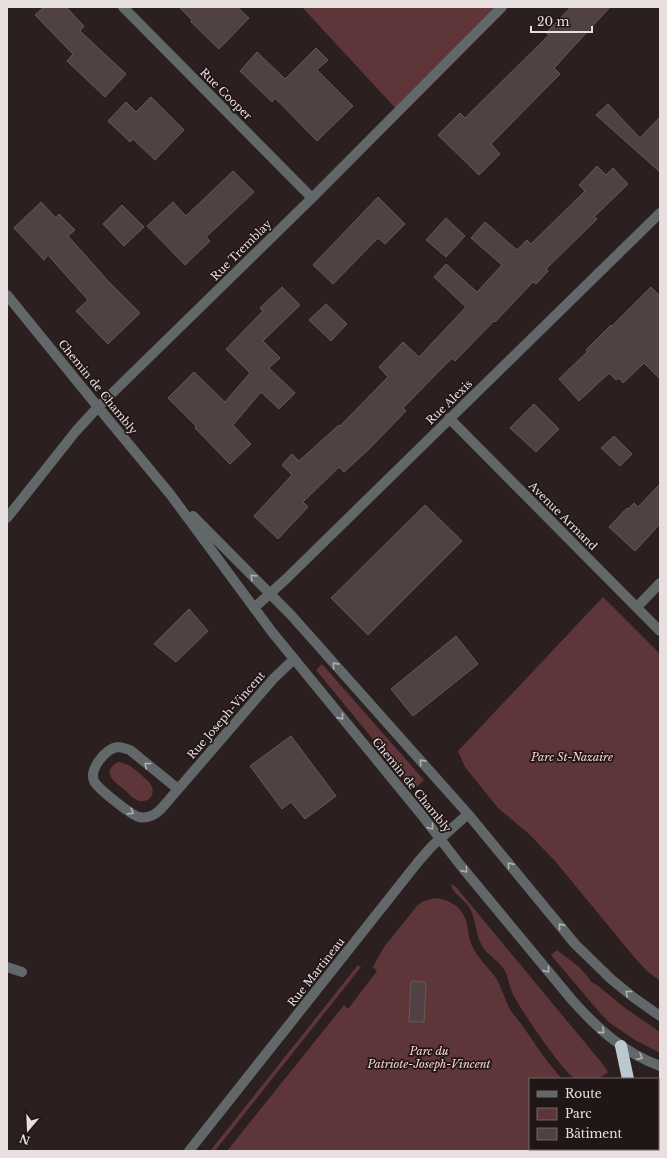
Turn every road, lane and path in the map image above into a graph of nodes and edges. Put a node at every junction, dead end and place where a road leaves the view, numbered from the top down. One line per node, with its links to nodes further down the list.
1 (123, 7): 3 (street, Rue Cooper)
2 (502, 7): 3 (street, Rue Tremblay)
3 (312, 198): 6 (street, Rue Tremblay)
4 (660, 213): 7 (street, Rue Alexis)
5 (7, 295): 6 (street, Chemin de Chambly)
6 (98, 407): 8 (street, Chemin de Chambly); 9 (street, Rue Tremblay)
7 (449, 418): 11 (street, Rue Alexis); 12 (street, Avenue Armand)
8 (170, 494): 11 (street, Chemin de Chambly, one-way to 8); 13 (street, Chemin de Chambly)
9 (7, 518)
10 (660, 583): 12 (street)
11 (270, 594): 13 (street, Rue Alexis); 17 (street, Chemin de Chambly, one-way to 11)
12 (637, 607): 14 (street, Avenue Armand)
13 (254, 608): 15 (street, Chemin de Chambly)
14 (660, 631)
15 (294, 659): 16 (street, Rue Joseph-Vincent); 18 (street, Chemin de Chambly, one-way to 18)
16 (178, 789): 16 (street, Rue Joseph-Vincent, one-way to 16)
17 (468, 814): 18 (street, Rue Martineau); 21 (street, Chemin de Chambly, one-way to 17)
18 (440, 839): 22 (street, Chemin de Chambly, one-way to 22); 25 (street, Rue Martineau)
19 (7, 967): 20 (street)
20 (22, 972)
21 (660, 1016)
22 (621, 1046): 23 (street, Chemin de Chambly, one-way to 23); 24 (highway)
23 (660, 1066)
24 (628, 1078)
25 (189, 1151)

